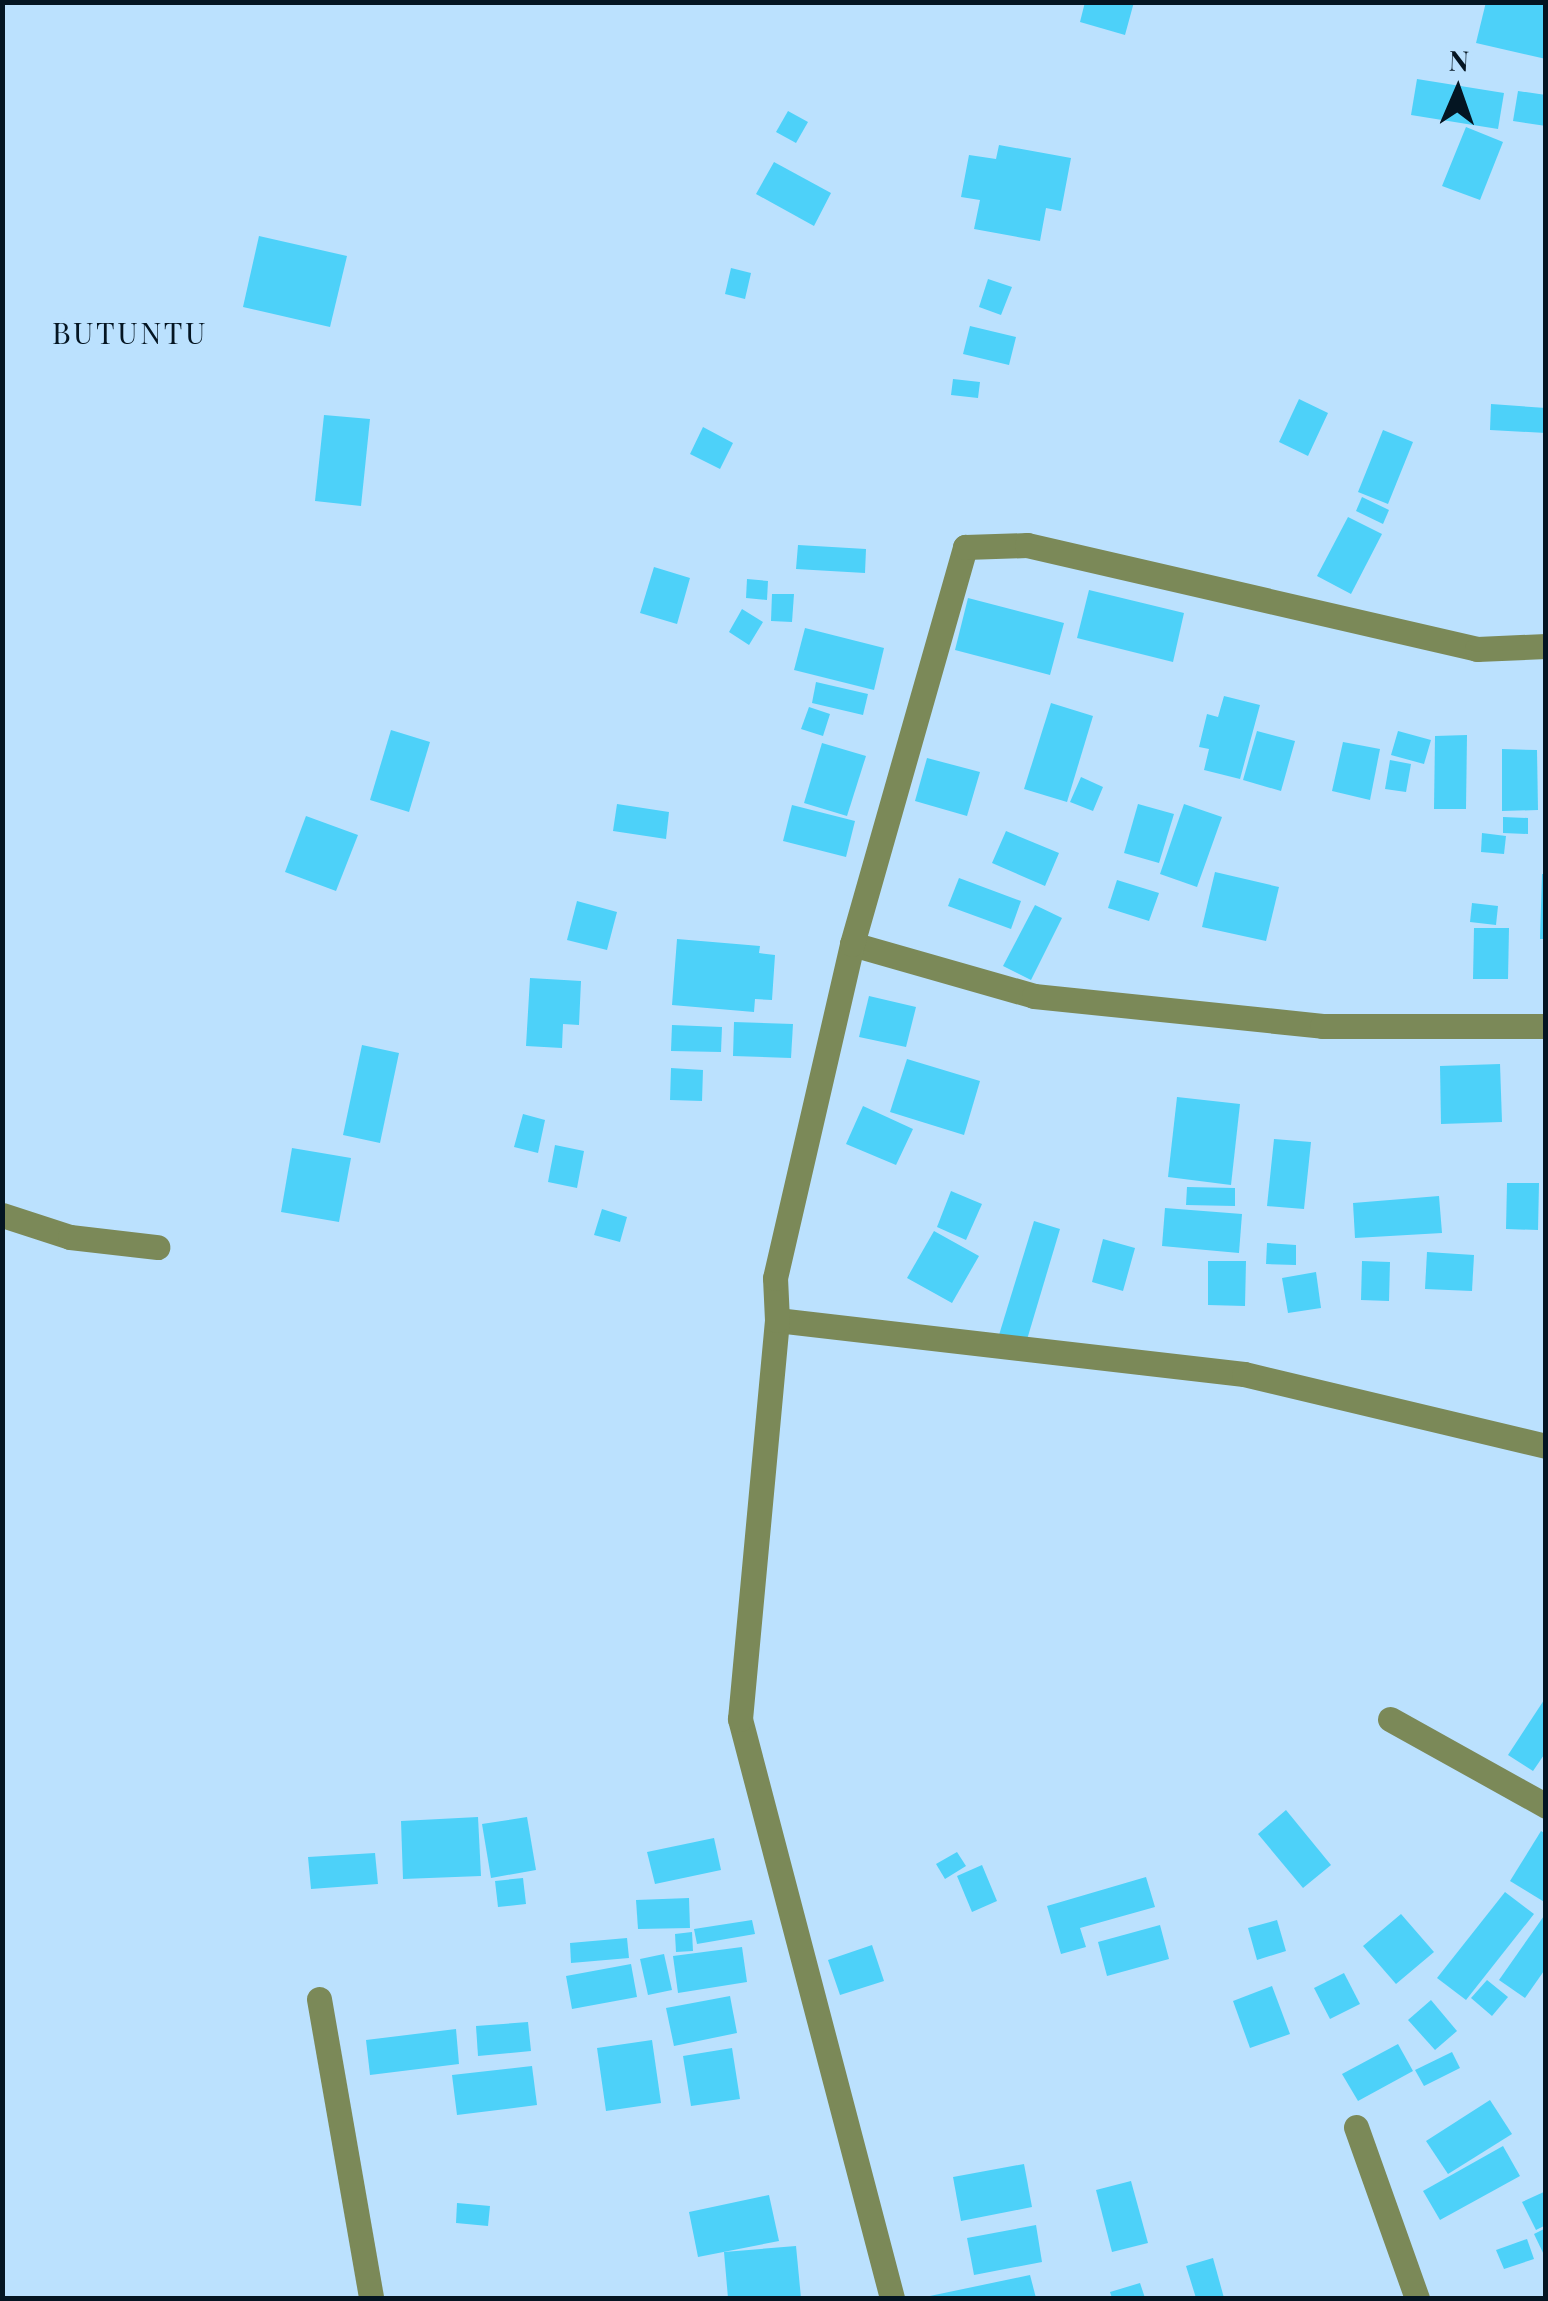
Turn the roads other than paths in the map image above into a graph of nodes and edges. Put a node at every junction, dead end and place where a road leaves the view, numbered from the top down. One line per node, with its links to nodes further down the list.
1 (1546, 646): 2 (street)
2 (852, 944): 3 (street); 6 (street)
3 (1546, 1026)
4 (2, 1216): 5 (street)
5 (157, 1247)
6 (777, 1320): 7 (street); 13 (street)
7 (1546, 1446)
8 (1390, 1719): 9 (street)
9 (1546, 1806)
10 (319, 1999): 12 (street)
11 (1356, 2127): 14 (street)
12 (371, 2298)
13 (892, 2298)
14 (1416, 2298)

